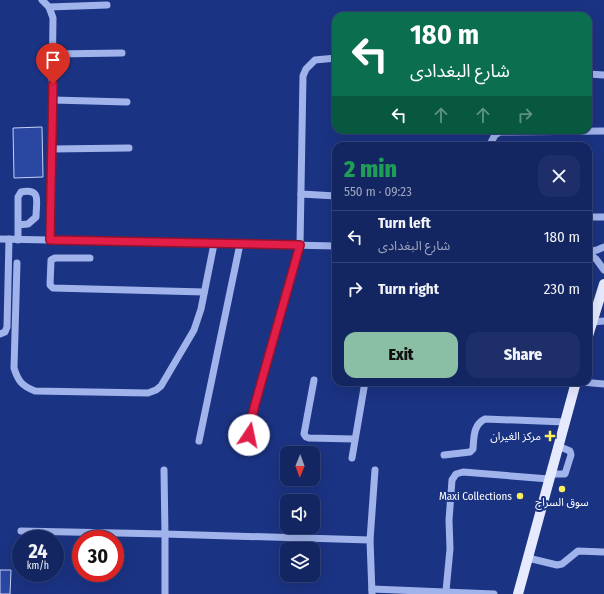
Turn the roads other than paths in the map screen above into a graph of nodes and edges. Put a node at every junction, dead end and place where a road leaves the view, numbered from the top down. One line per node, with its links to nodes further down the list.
1 (42, 0): 3 (street)
2 (107, 5): 3 (street)
3 (49, 7): 5 (street)
4 (122, 53): 5 (street)
5 (54, 54): 9 (street)
6 (332, 58): 15 (street)
7 (592, 74): 8 (street)
8 (604, 75)
9 (52, 100): 10 (street); 14 (street)
10 (127, 102)
11 (592, 131): 12 (street)
12 (604, 131)
13 (129, 148): 14 (street)
14 (52, 149): 23 (street)
15 (301, 194): 16 (street); 26 (street)
16 (332, 196)
17 (592, 217): 18 (street)
18 (604, 217)
19 (18, 225): 19 (street); 22 (street)
20 (0, 239): 21 (street)
21 (8, 240): 22 (street); 38 (street)
22 (18, 240): 23 (street)
23 (50, 240): 24 (street)
24 (214, 244): 25 (street); 35 (street)
25 (240, 244): 26 (street); 46 (street)
26 (300, 245): 27 (street); 48 (street)
27 (332, 246)
28 (604, 247): 29 (street)
29 (592, 252)
30 (592, 256): 33 (street)
31 (90, 258): 35 (street)
32 (17, 263): 35 (street)
33 (604, 270)
34 (604, 284): 37 (main road)
35 (204, 292)
36 (604, 321): 37 (street)
37 (592, 322)
38 (0, 334)
39 (314, 380): 45 (street)
40 (592, 383): 41 (street)
41 (604, 384)
42 (364, 386): 45 (street)
43 (575, 386): 44 (main road)
44 (565, 422): 47 (main road); 49 (street)
45 (354, 439): 50 (street)
46 (199, 441)
47 (558, 446): 53 (main road); 53 (street)
48 (246, 449)
49 (444, 455)
50 (352, 458)
51 (164, 470): 55 (street)
52 (375, 470): 56 (street)
53 (549, 476): 58 (main road); 59 (street)
54 (64, 532): 55 (street)
55 (165, 534): 56 (street); 61 (street)
56 (370, 540): 60 (street)
57 (604, 552): 58 (street)
58 (528, 558): 63 (main road)
59 (446, 591): 60 (street); 62 (street)
60 (372, 592)
61 (165, 594)
62 (494, 594)
63 (518, 594)

